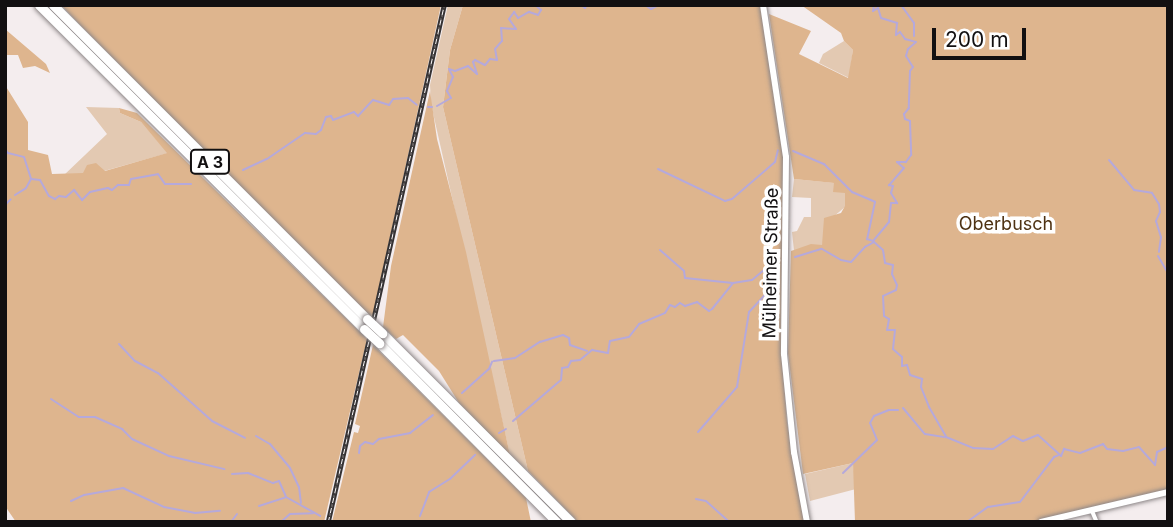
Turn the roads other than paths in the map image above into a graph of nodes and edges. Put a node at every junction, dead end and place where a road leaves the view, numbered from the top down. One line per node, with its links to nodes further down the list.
1 (39, 5): 5 (highway, A 3)
2 (53, 5): 6 (highway, A 3)
3 (763, 5): 11 (main road, Mülheimer Straße)
4 (135, 108): 5 (highway)
5 (158, 124): 6 (highway, A 3)
6 (365, 324): 9 (highway, A 3, bridge); 10 (highway, A 3, bridge)
7 (1168, 492): 8 (main road)
8 (1092, 508): 12 (main road); 13 (street)
9 (557, 522)
10 (571, 522)
11 (807, 522)
12 (1041, 522)
13 (1097, 522)

